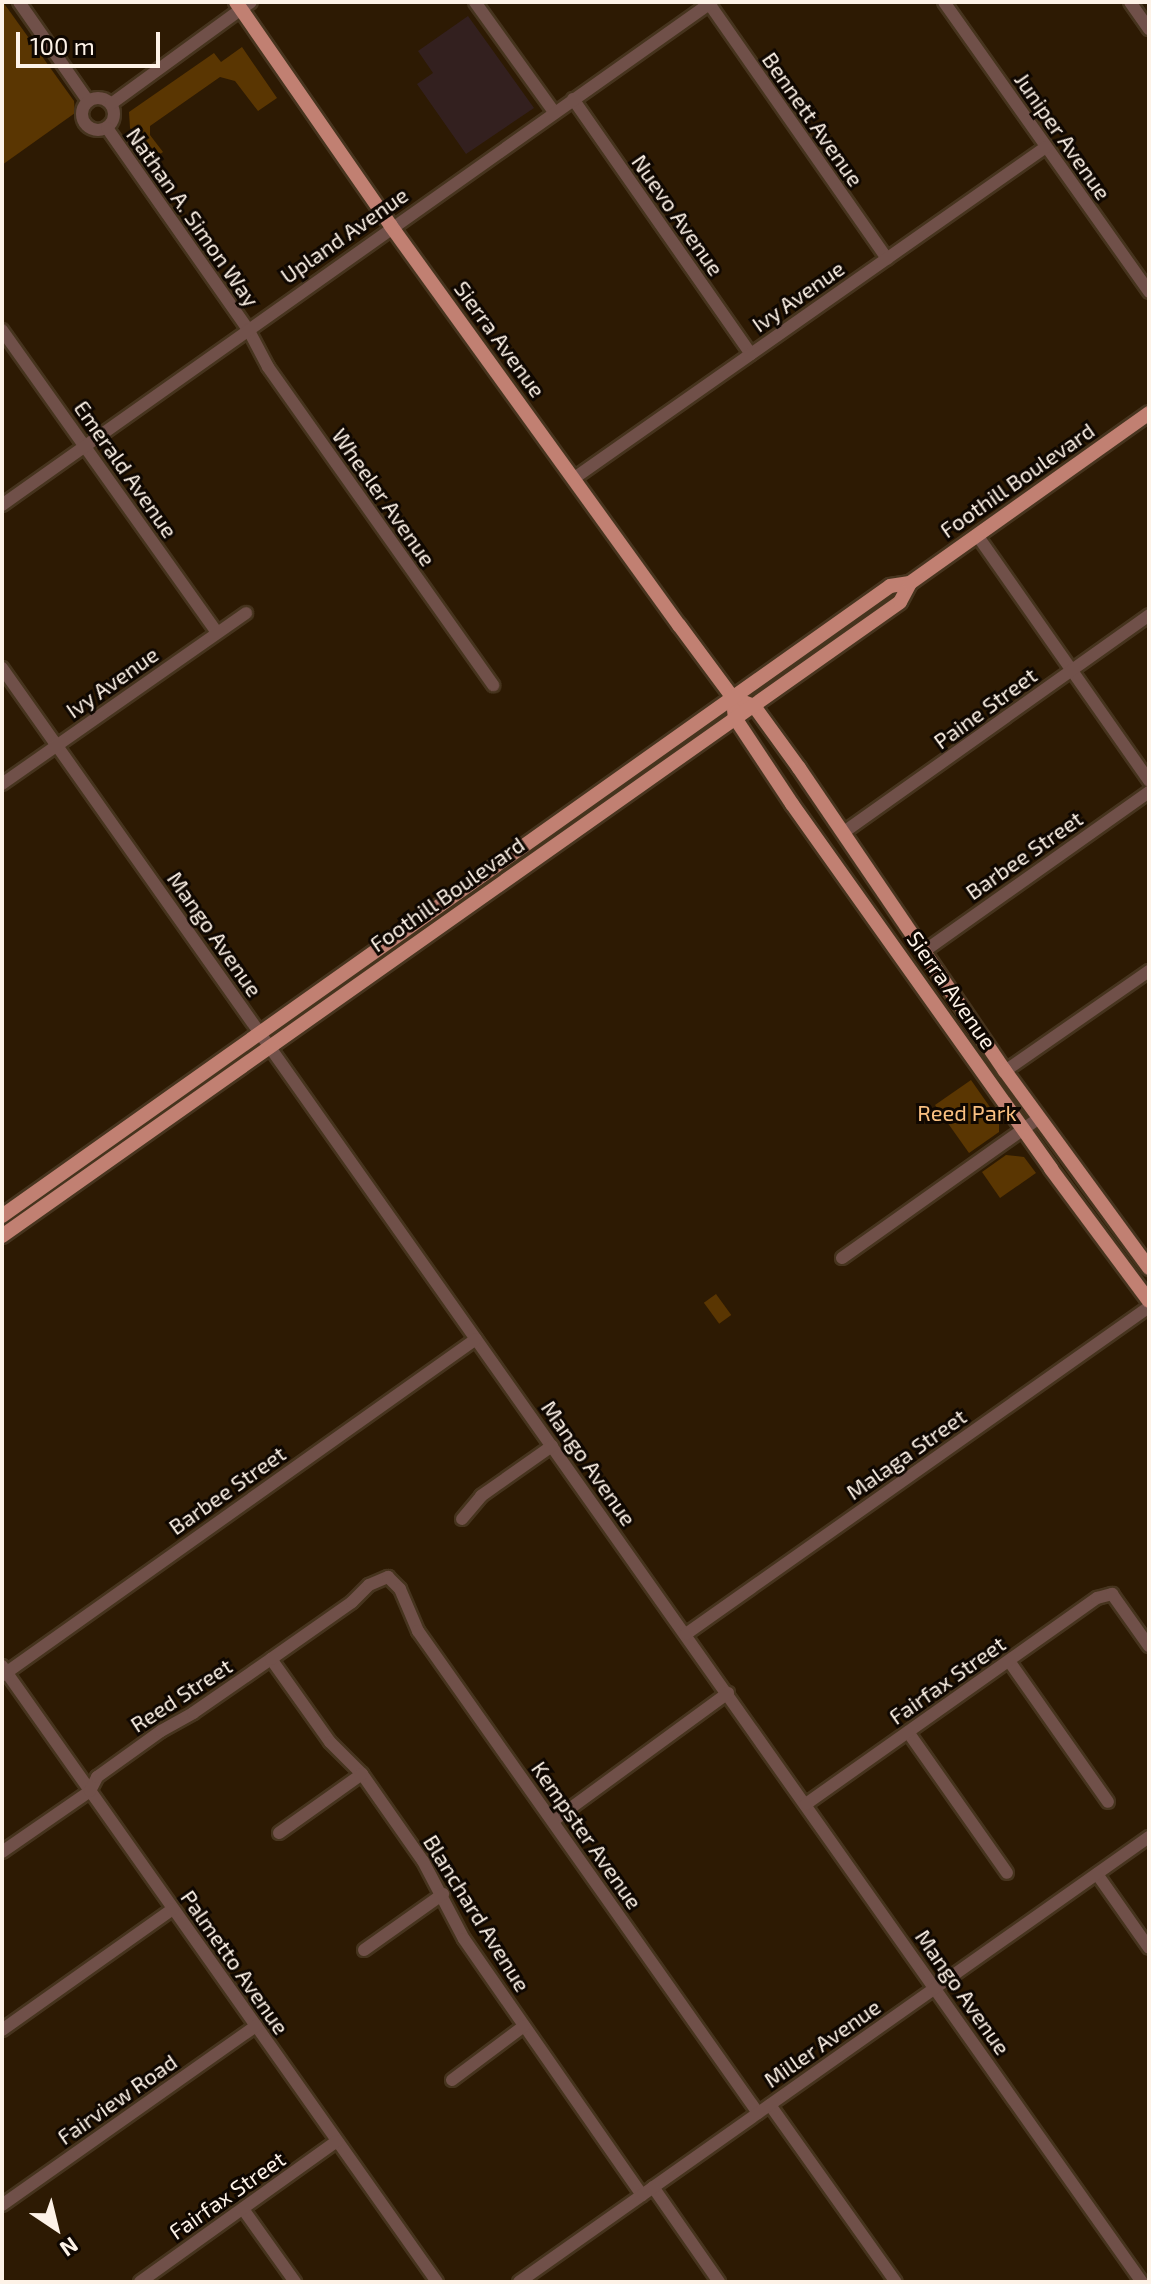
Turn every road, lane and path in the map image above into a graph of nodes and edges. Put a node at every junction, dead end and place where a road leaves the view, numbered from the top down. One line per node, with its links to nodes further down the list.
1 (19, 2): 9 (street)
2 (475, 2): 11 (street)
3 (944, 2): 13 (street, Juniper Avenue)
4 (1130, 2): 7 (street)
5 (710, 3): 8 (street, Upland Avenue); 15 (street, Bennett Avenue)
6 (243, 5): 10 (street); 14 (main road, Sierra Avenue)
7 (1149, 29)
8 (573, 99): 11 (street, Upland Avenue); 19 (street, Nuevo Avenue)
9 (88, 101): 10 (street); 12 (street)
10 (111, 104): 12 (street)
11 (554, 112): 14 (street, Upland Avenue)
12 (107, 128): 17 (street, Nathan A. Simon Way)
13 (1046, 147): 15 (street, Ivy Avenue); 16 (street, Juniper Avenue)
14 (391, 226): 17 (street, Upland Avenue); 22 (main road, Sierra Avenue)
15 (887, 259): 19 (street, Ivy Avenue)
16 (1149, 292)
17 (248, 329): 21 (street, Upland Avenue); 31 (street, Wheeler Avenue)
18 (2, 330): 21 (street, Emerald Avenue)
19 (751, 354): 22 (street, Ivy Avenue)
20 (1149, 413): 24 (main road, Foothill Boulevard)
21 (84, 444): 23 (street, Upland Avenue); 28 (street, Emerald Avenue)
22 (573, 479): 32 (main road, Sierra Avenue)
23 (2, 505)
24 (977, 535): 25 (main road, Foothill Boulevard); 30 (street)
25 (910, 583): 32 (main road, Foothill Boulevard); 33 (main road, Foothill Boulevard)
26 (246, 613): 28 (street, Ivy Avenue)
27 (1149, 615): 30 (street, Paine Street)
28 (217, 632): 35 (street, Ivy Avenue)
29 (2, 668): 35 (street, Mango Avenue)
30 (1072, 671): 36 (street); 39 (street, Paine Street)
31 (493, 685)
32 (733, 698): 33 (main road); 34 (main road, Sierra Avenue); 42 (main road, Foothill Boulevard)
33 (754, 706): 34 (main road, Foothill Boulevard); 39 (main road, Sierra Avenue)
34 (735, 718): 43 (main road, Foothill Boulevard); 46 (main road, Sierra Avenue)
35 (57, 746): 37 (street, Ivy Avenue); 42 (street, Mango Avenue)
36 (1149, 781)
37 (2, 784)
38 (1149, 792): 40 (street, Barbee Street)
39 (844, 832): 40 (main road, Sierra Avenue)
40 (923, 952): 44 (main road, Sierra Avenue)
41 (1149, 971): 44 (street)
42 (260, 1033): 43 (street, Mango Avenue); 47 (main road, Foothill Boulevard)
43 (270, 1047): 48 (main road, Foothill Boulevard); 55 (street, Mango Avenue)
44 (1005, 1071): 45 (main road, Sierra Avenue)
45 (1039, 1118): 46 (street); 52 (main road, Sierra Avenue)
46 (1023, 1129): 51 (street); 53 (main road, Sierra Avenue)
47 (50, 1182): 48 (main road); 49 (main road)
48 (59, 1196): 50 (main road, Foothill Boulevard)
49 (2, 1216)
50 (2, 1236)
51 (842, 1258)
52 (1149, 1268)
53 (1149, 1301)
54 (1149, 1307): 59 (street, Malaga Street)
55 (476, 1339): 56 (street, Mango Avenue); 63 (street, Barbee Street)
56 (552, 1446): 57 (street); 59 (street, Mango Avenue)
57 (462, 1519)
58 (388, 1577): 61 (street, Reed Street); 70 (street, Kempster Avenue)
59 (686, 1634): 64 (street, Mango Avenue)
60 (1149, 1646): 62 (street, Fairfax Street)
61 (271, 1659): 66 (street, Blanchard Avenue); 67 (street, Reed Street)
62 (1009, 1661): 65 (street, Fairfax Street); 68 (street)
63 (4, 1671): 67 (street, Palmetto Avenue)
64 (728, 1693): 69 (street, Mango Avenue); 70 (street)
65 (908, 1732): 69 (street, Fairfax Street); 74 (street)
66 (362, 1774): 71 (street); 76 (street, Blanchard Avenue)
67 (90, 1791): 73 (street, Reed Street); 77 (street, Palmetto Avenue)
68 (1108, 1802)
69 (806, 1804): 80 (street, Mango Avenue)
70 (553, 1821): 86 (street, Kempster Avenue)
71 (279, 1833)
72 (1149, 1837): 75 (street, Miller Avenue)
73 (2, 1852)
74 (1007, 1873)
75 (1097, 1874): 78 (street); 80 (street, Miller Avenue)
76 (443, 1894): 79 (street); 82 (street, Blanchard Avenue)
77 (173, 1909): 81 (street, Palmetto Avenue); 83 (street)
78 (1149, 1948)
79 (364, 1950)
80 (936, 1987): 85 (street, Miller Avenue); 98 (street, Mango Avenue)
81 (256, 2026): 87 (street, Palmetto Avenue); 89 (street, Fairview Road)
82 (524, 2026): 84 (street); 88 (street, Blanchard Avenue)
83 (2, 2030)
84 (452, 2080)
85 (770, 2105): 86 (street, Miller Avenue); 97 (street)
86 (758, 2113): 88 (street, Miller Avenue)
87 (337, 2141): 90 (street, Fairfax Street); 94 (street, Palmetto Avenue)
88 (647, 2191): 95 (street, Miller Avenue); 96 (street, Blanchard Avenue)
89 (2, 2205)
90 (243, 2209): 92 (street, Fairfax Street); 93 (street)
91 (1149, 2278): 98 (street)
92 (147, 2280)
93 (295, 2282)
94 (437, 2282)
95 (519, 2282)
96 (719, 2282)
97 (896, 2282)
98 (1143, 2282)

